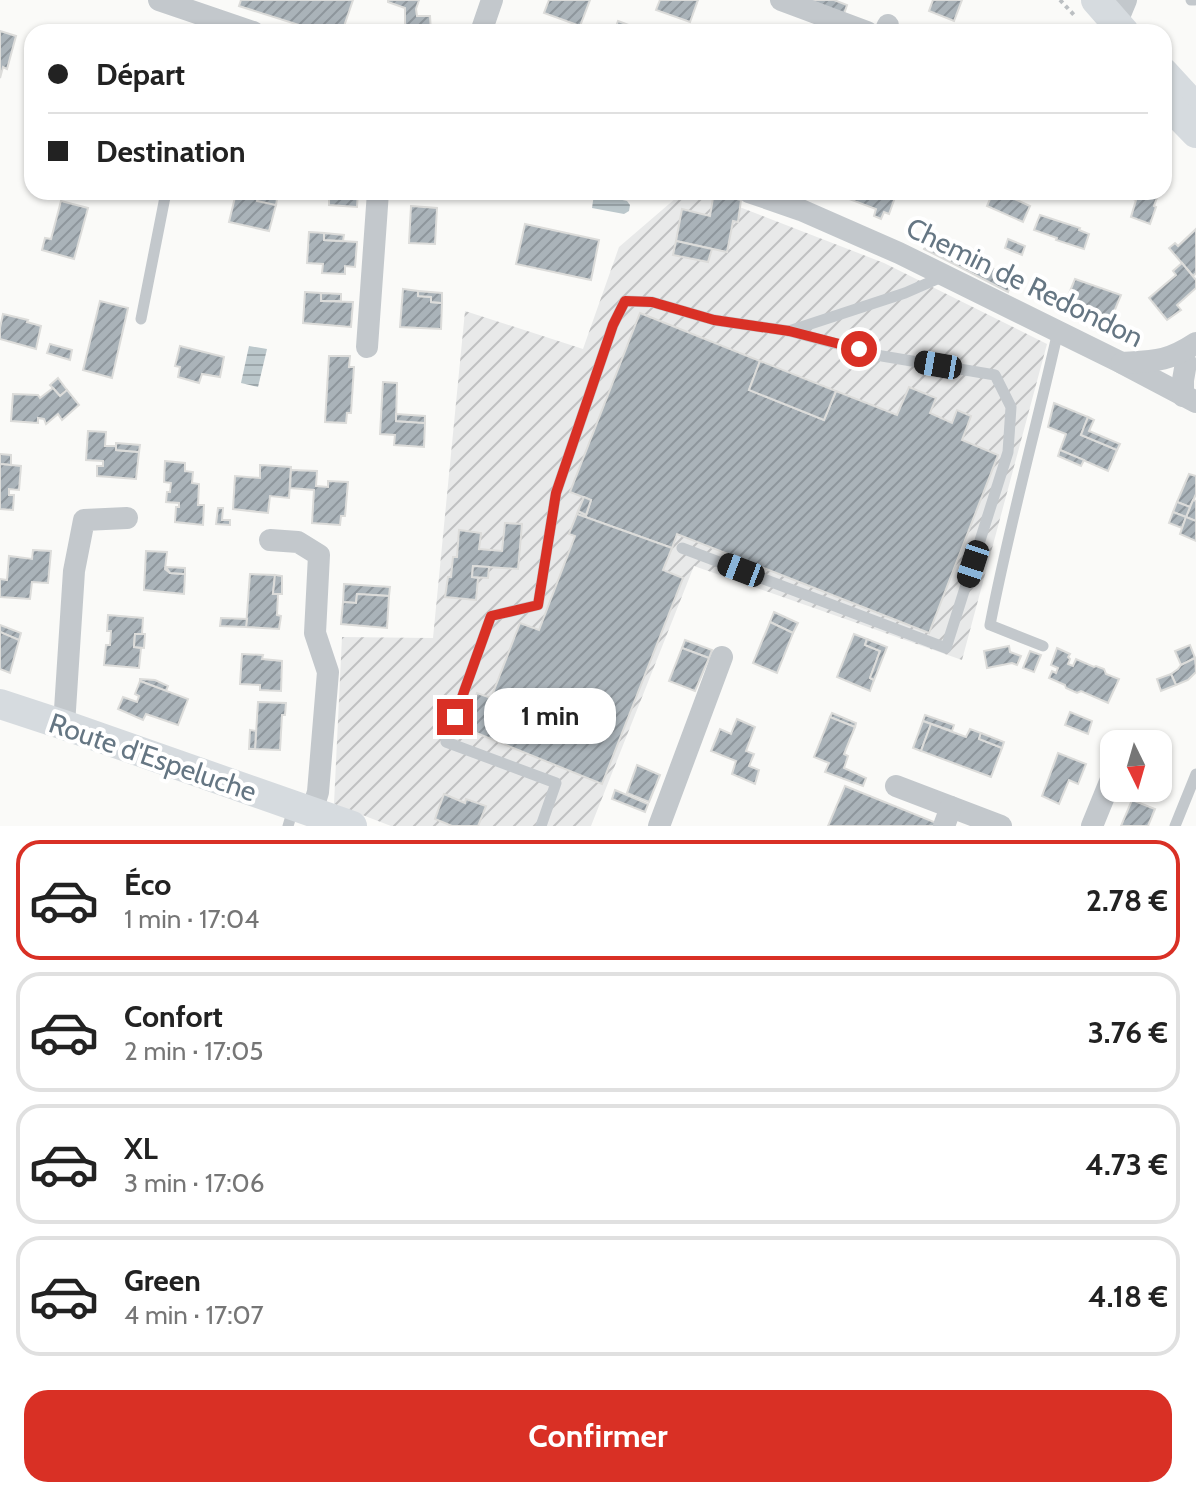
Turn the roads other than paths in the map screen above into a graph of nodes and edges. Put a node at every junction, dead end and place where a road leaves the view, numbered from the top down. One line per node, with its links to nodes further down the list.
1 (159, 0): 6 (street)
2 (492, 0): 7 (street)
3 (781, 0): 8 (street)
4 (1072, 0): 9 (street)
5 (1096, 0): 9 (street)
6 (204, 24)
7 (484, 24)
8 (860, 24)
9 (1115, 24)
10 (1172, 82): 12 (street)
11 (1172, 108): 13 (street)
12 (1196, 108)
13 (1196, 133)
14 (164, 200): 18 (lane)
15 (377, 200): 21 (street)
16 (772, 200): 17 (street, Chemin de Redondon)
17 (945, 276): 19 (lane); 20 (street, Chemin de Redondon)
18 (141, 319)
19 (789, 331): 27 (lane); 38 (lane)
20 (1058, 331): 23 (street, Chemin de Redondon); 28 (lane)
21 (367, 347)
22 (1188, 348): 23 (street); 24 (street, Chemin de Redondon)
23 (1122, 363): 24 (street, Chemin de Redondon)
24 (1190, 399)
25 (127, 518): 31 (street)
26 (270, 540): 35 (street)
27 (682, 548)
28 (1043, 646)
29 (722, 657): 39 (street)
30 (0, 704): 31 (street, Route d'Espeluche)
31 (64, 725): 35 (street, Route d'Espeluche)
32 (1196, 774): 42 (lane)
33 (896, 786): 36 (street)
34 (1102, 802): 41 (street)
35 (298, 814): 37 (street, Route d'Espeluche)
36 (947, 816): 40 (street)
37 (352, 826)
38 (541, 826)
39 (659, 826)
40 (1001, 826)
41 (1092, 826)
42 (1175, 826)

